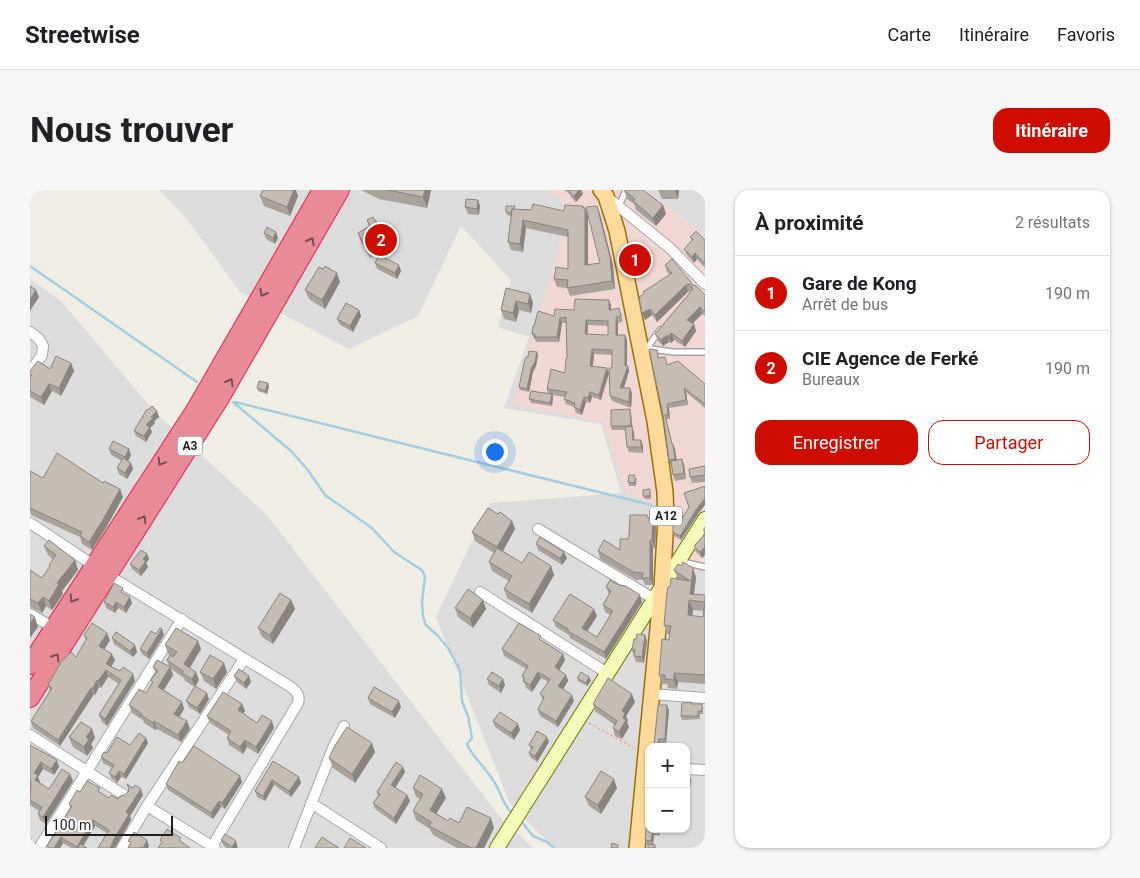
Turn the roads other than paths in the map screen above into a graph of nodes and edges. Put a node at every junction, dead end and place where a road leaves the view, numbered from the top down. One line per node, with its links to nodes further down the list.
1 (322, 190): 17 (highway, A3, one-way to 17)
2 (340, 190): 17 (highway, A3, one-way to 2)
3 (626, 190): 5 (lane)
4 (604, 193): 5 (street); 9 (main road, A12)
5 (619, 206): 6 (street)
6 (705, 284)
7 (664, 324): 9 (lane)
8 (30, 332): 11 (street)
9 (643, 347): 10 (lane); 19 (main road, A12)
10 (705, 352)
11 (30, 372)
12 (705, 519): 15 (street)
13 (30, 523): 17 (street)
14 (538, 530): 19 (street)
15 (679, 561): 16 (lane); 19 (street)
16 (705, 567)
17 (102, 570): 21 (street); 22 (highway, A3, one-way to 22); 27 (highway, A3, one-way to 17)
18 (480, 592): 25 (street)
19 (658, 593): 25 (street); 26 (main road, A12)
20 (30, 614): 22 (street)
21 (182, 619): 23 (street); 34 (street)
22 (54, 628): 24 (highway, A3)
23 (244, 659): 38 (street); 39 (street)
24 (30, 665)
25 (607, 673): 44 (street)
26 (651, 694): 28 (street); 31 (main road, A12)
27 (30, 698)
28 (705, 698)
29 (344, 726): 37 (street)
30 (30, 735): 34 (street)
31 (647, 743)
32 (690, 768): 33 (street)
33 (705, 770)
34 (87, 771): 36 (street); 40 (street)
35 (645, 772): 45 (main road, A12)
36 (124, 794)
37 (312, 803): 42 (street); 43 (street)
38 (147, 806): 39 (street); 41 (street)
39 (212, 847)
40 (39, 848)
41 (122, 848)
42 (294, 848)
43 (381, 848)
44 (497, 848)
45 (637, 848)

